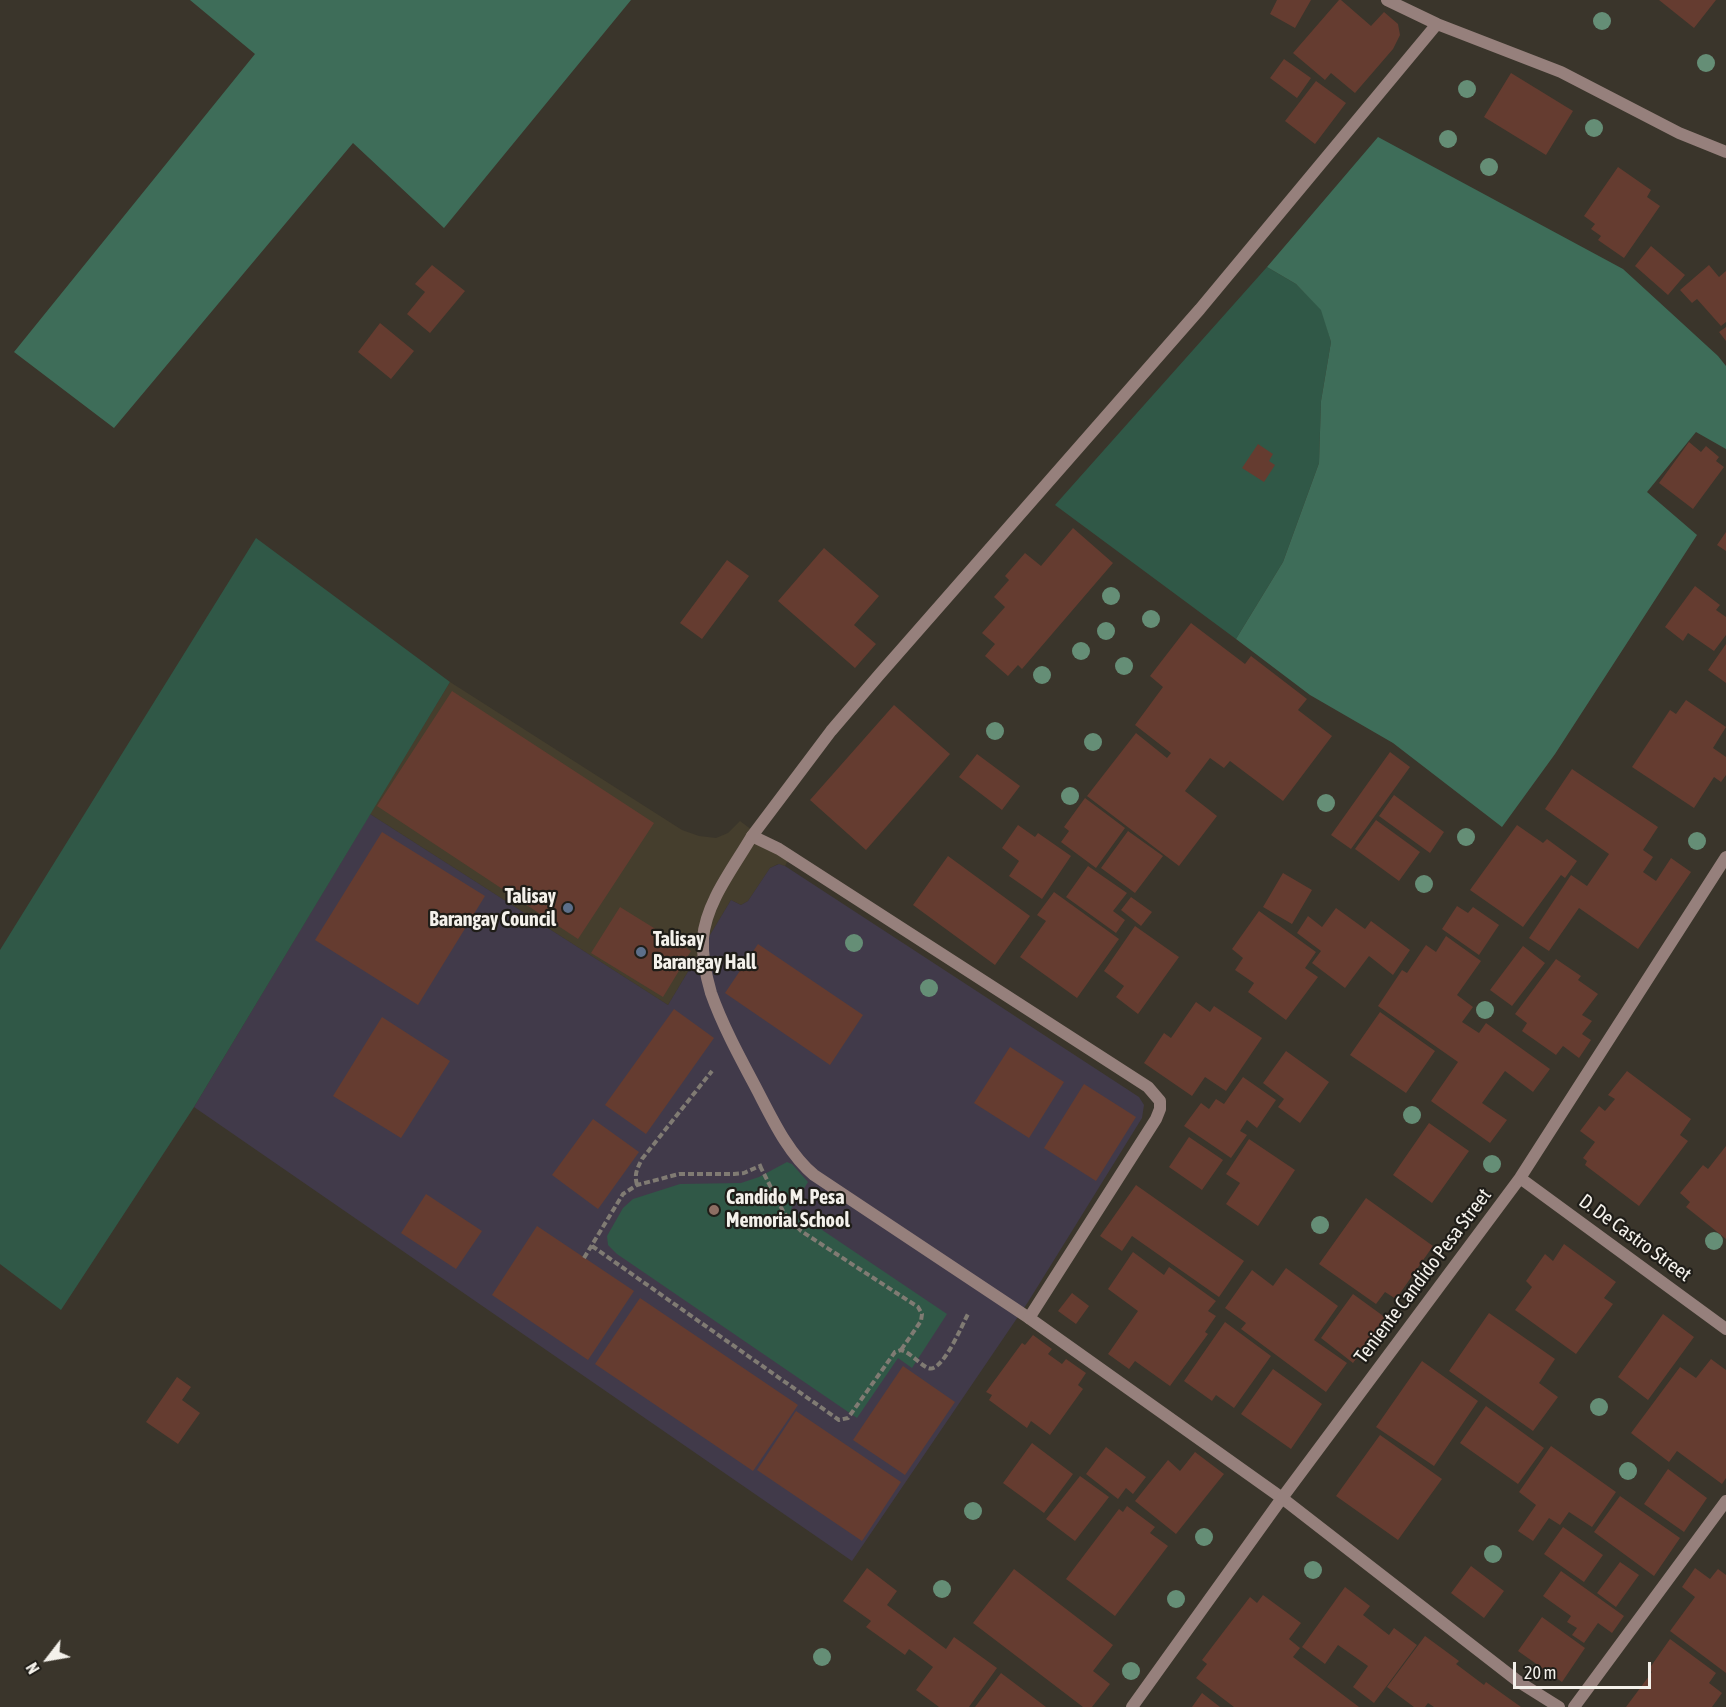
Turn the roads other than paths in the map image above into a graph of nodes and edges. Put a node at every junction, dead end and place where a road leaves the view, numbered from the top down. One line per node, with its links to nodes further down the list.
1 (1387, 0): 2 (street)
2 (1437, 24): 3 (street); 4 (street)
3 (1726, 152)
4 (752, 836): 7 (street); 7 (street)
5 (1726, 857): 6 (street, Teniente Candido Pesa Street)
6 (1520, 1178): 8 (street, D. De Castro Street); 9 (street, Teniente Candido Pesa Street)
7 (1029, 1318): 9 (street)
8 (1726, 1329)
9 (1282, 1498): 11 (street, Teniente Candido Pesa Street); 12 (street)
10 (1726, 1501): 13 (street)
11 (1132, 1707)
12 (1559, 1707)
13 (1574, 1707)

